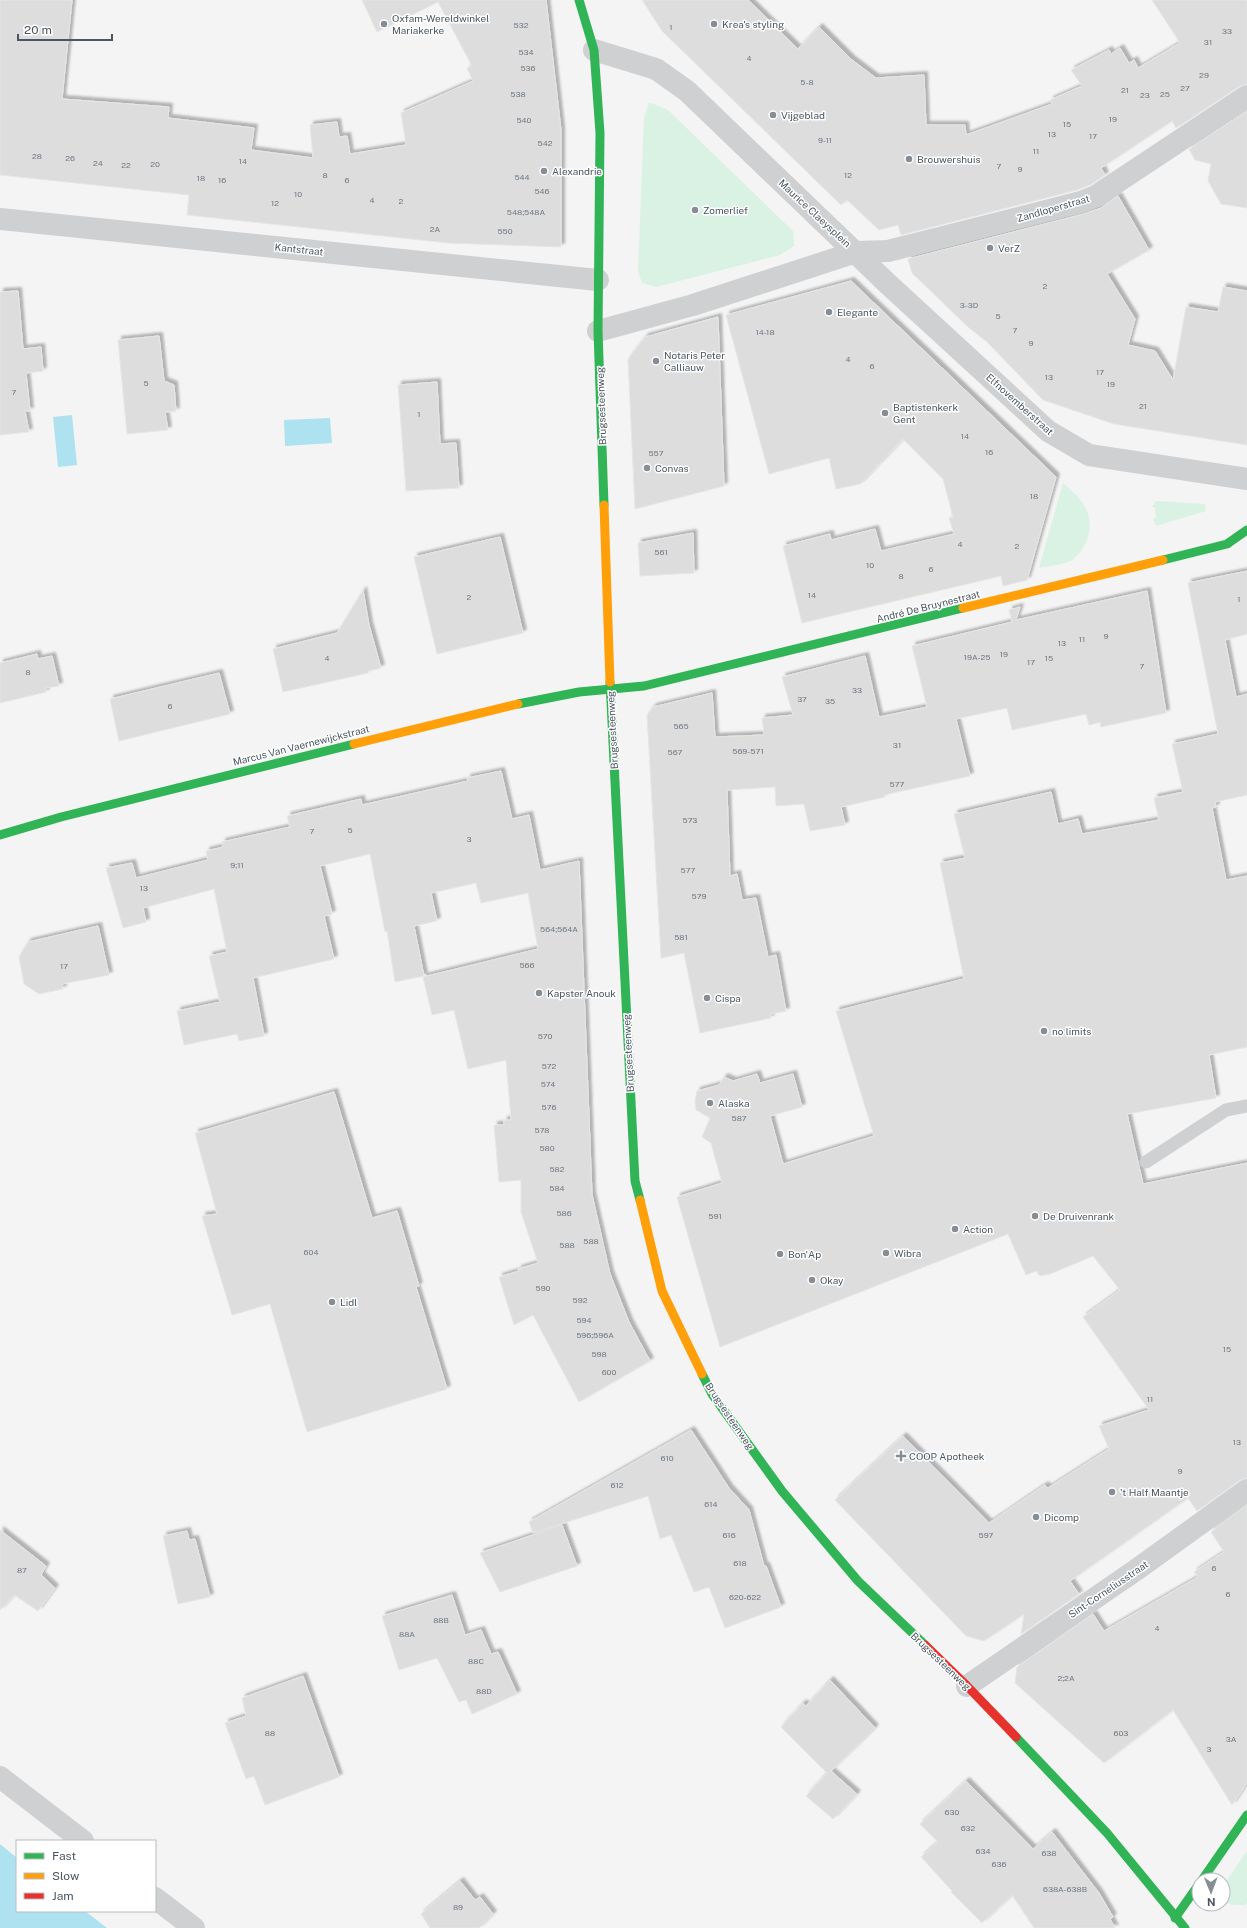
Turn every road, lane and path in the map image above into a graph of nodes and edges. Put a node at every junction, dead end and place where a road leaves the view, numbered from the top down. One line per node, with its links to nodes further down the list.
1 (580, 0): 2 (street, Brugsesteenweg)
2 (594, 50): 5 (street, Maurice Claeysplein); 6 (street, Brugsesteenweg)
3 (1247, 96): 5 (street, Zandloperstraat)
4 (0, 219): 6 (street, Kantstraat)
5 (856, 252): 7 (street, Maurice Claeysplein); 8 (street, Elfnovemberstraat)
6 (598, 280): 7 (street, Brugsesteenweg)
7 (598, 331): 10 (street, Brugsesteenweg)
8 (1247, 479)
9 (1247, 530): 10 (street, André De Bruynestraat)
10 (610, 689): 11 (street, Marcus Van Vaernewijckstraat); 15 (street, Brugsesteenweg)
11 (0, 835)
12 (1247, 1106): 13 (lane)
13 (1146, 1162)
14 (1247, 1490): 15 (street, Sint-Corneliusstraat)
15 (966, 1686): 22 (street, Brugsesteenweg)
16 (0, 1776): 18 (street)
17 (1247, 1815): 19 (street)
18 (81, 1840)
19 (1208, 1872)
20 (1191, 1898): 22 (street)
21 (156, 1899): 23 (street)
22 (1176, 1925)
23 (194, 1928)

